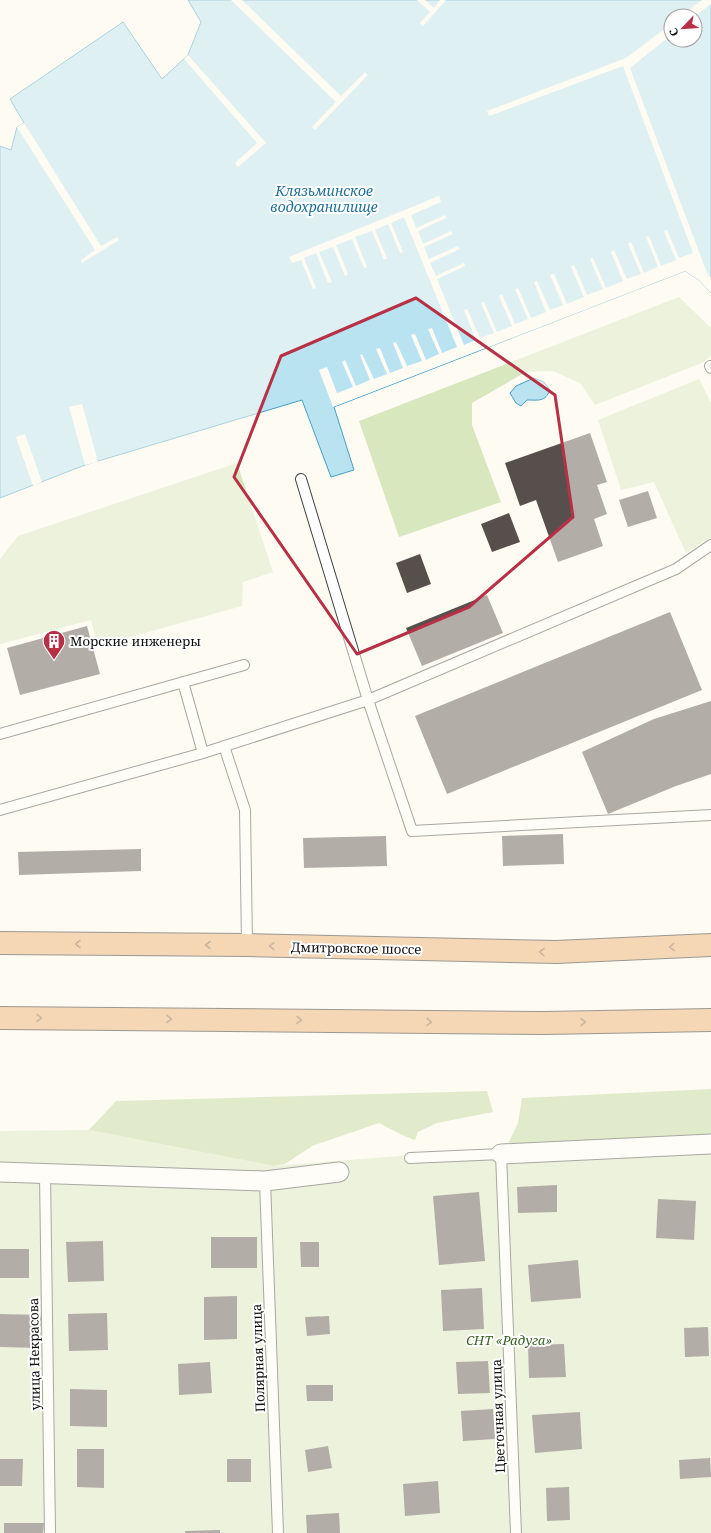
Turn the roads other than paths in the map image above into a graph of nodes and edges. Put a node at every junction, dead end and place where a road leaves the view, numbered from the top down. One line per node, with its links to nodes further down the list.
1 (301, 479): 5 (lane)
2 (711, 545): 5 (lane)
3 (244, 665): 4 (lane)
4 (183, 682): 6 (lane); 8 (lane)
5 (368, 700): 7 (lane); 10 (lane)
6 (0, 734)
7 (224, 746): 8 (lane); 12 (lane)
8 (203, 753): 9 (lane)
9 (0, 810)
10 (711, 815)
11 (0, 943): 12 (highway, Дмитровское шоссе, one-way to 11)
12 (247, 945): 13 (highway, Дмитровское шоссе, one-way to 12)
13 (711, 945)
14 (0, 1018): 15 (highway, one-way to 15)
15 (711, 1020)
16 (711, 1144): 17 (street)
17 (501, 1154): 18 (lane); 25 (lane, Цветочная улица)
18 (410, 1158)
19 (0, 1172): 21 (street)
20 (339, 1172): 22 (street)
21 (45, 1174): 22 (street); 23 (lane, улица Некрасова)
22 (265, 1181): 24 (lane, Полярная улица)
23 (50, 1533)
24 (278, 1533)
25 (516, 1533)

